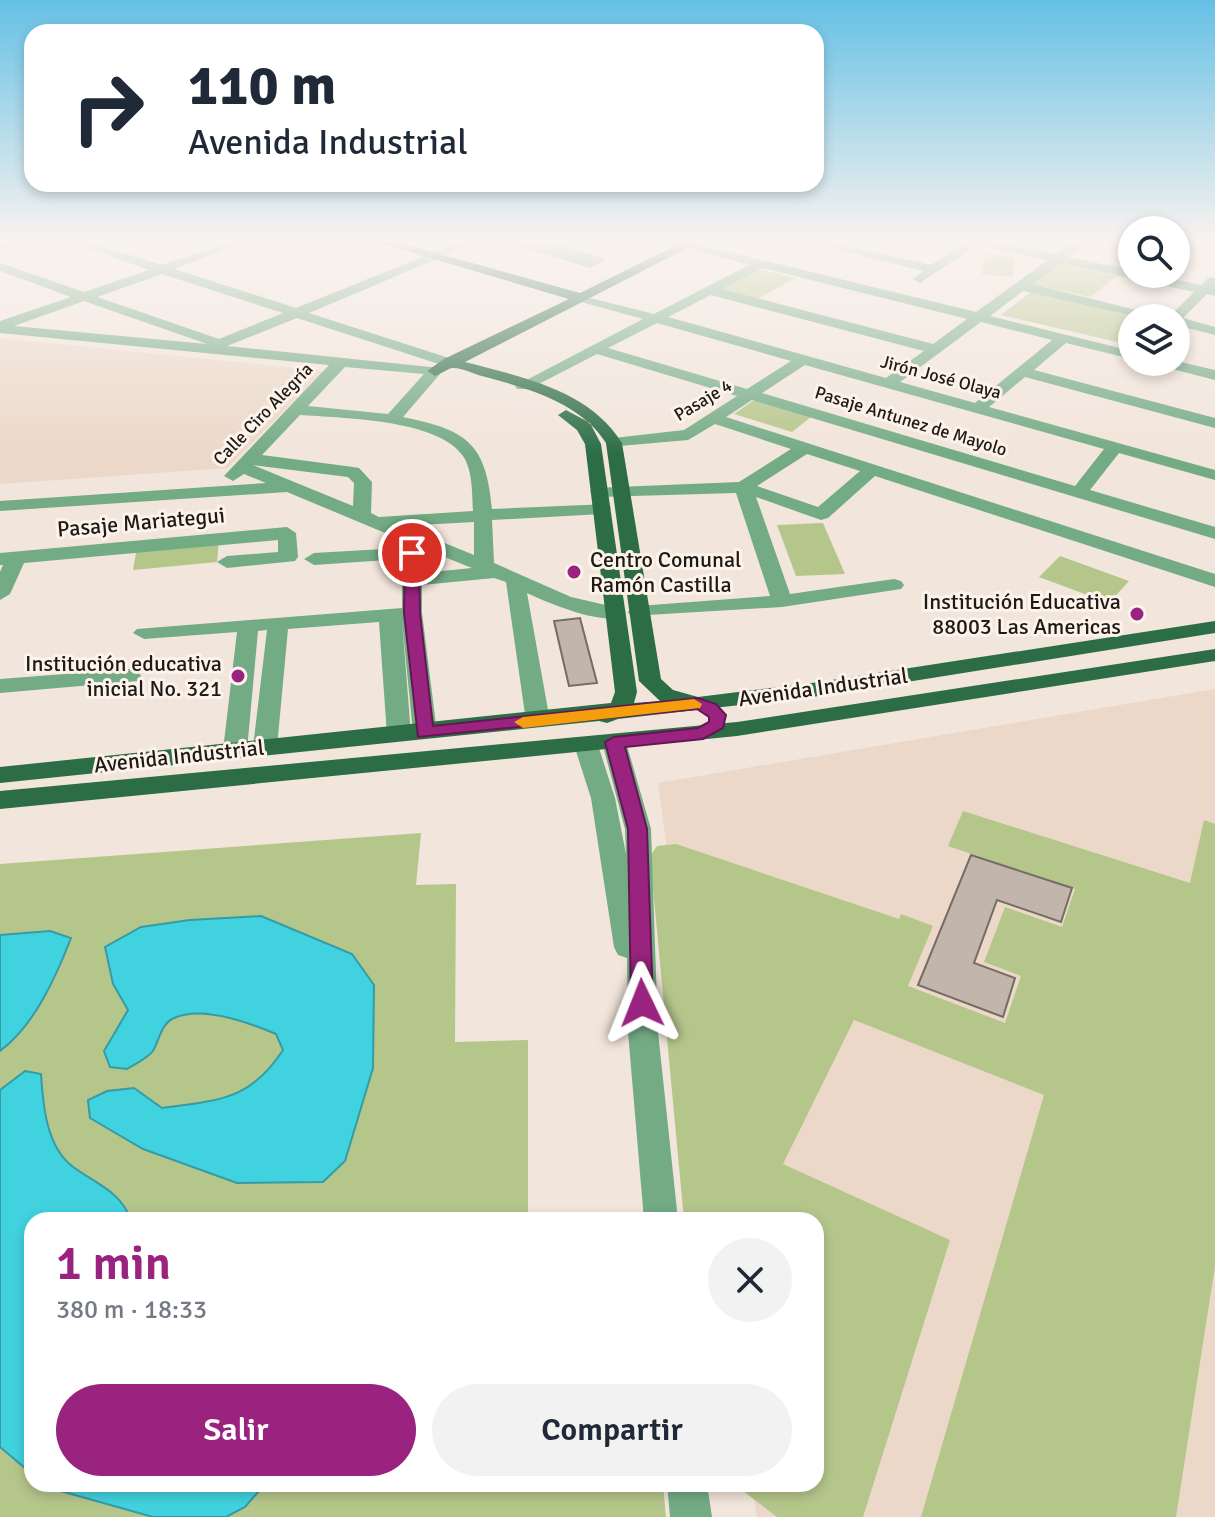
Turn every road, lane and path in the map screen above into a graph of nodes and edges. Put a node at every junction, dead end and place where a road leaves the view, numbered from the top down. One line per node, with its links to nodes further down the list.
1 (42, 312): 15 (street)
2 (125, 312): 18 (street)
3 (290, 312): 11 (street)
4 (297, 312): 11 (street)
5 (550, 312): 25 (main road)
6 (632, 312): 13 (street, Jirón José Olaya)
7 (666, 312): 13 (street)
8 (792, 312): 20 (street)
9 (958, 312): 12 (street)
10 (986, 312): 12 (street)
11 (294, 313): 18 (street); 25 (street)
12 (979, 317): 17 (street); 20 (street)
13 (654, 318): 19 (street); 23 (street, Jirón José Olaya)
14 (1190, 324): 16 (street)
15 (0, 327): 21 (street)
16 (1215, 331)
17 (1063, 338): 22 (street); 27 (street)
18 (220, 344): 21 (street)
19 (596, 349): 30 (street); 31 (street, Pasaje Antunez de Mayolo)
20 (934, 349): 29 (street)
21 (204, 350): 24 (street)
22 (1118, 352)
23 (802, 360): 29 (street, Jirón José Olaya); 31 (street, Pasaje 4)
24 (341, 362): 25 (street); 33 (street, Calle Ciro Alegría)
25 (442, 367): 30 (main road); 35 (street); 48 (main road)
26 (1190, 369): 28 (street)
27 (1020, 371): 32 (street); 36 (street)
28 (1215, 375)
29 (888, 384): 32 (street, Jirón José Olaya)
30 (523, 386): 37 (main road)
31 (751, 394): 34 (street, Pasaje 4); 47 (street, Pasaje Antunez de Mayolo)
32 (978, 408): 38 (street, Jirón José Olaya)
33 (296, 410): 35 (street); 40 (street, Calle Ciro Alegría)
34 (716, 419): 37 (street, Pasaje 4); 39 (street)
35 (391, 421): 50 (street)
36 (1215, 423)
37 (614, 443): 46 (main road)
38 (1115, 447): 42 (street, Jirón José Olaya); 47 (street)
39 (803, 449): 41 (street); 44 (street)
40 (246, 463): 43 (street); 45 (street, Calle Ciro Alegría); 51 (street)
41 (871, 471): 44 (street); 59 (street)
42 (1215, 475)
43 (292, 487): 45 (street); 51 (street)
44 (743, 487): 46 (street); 62 (street)
45 (211, 490): 49 (street)
46 (621, 492): 48 (street); 65 (main road)
47 (1079, 492): 52 (street, Pasaje Antunez de Mayolo)
48 (600, 500): 50 (street); 67 (main road)
49 (0, 506)
50 (482, 514): 51 (street); 57 (street)
51 (370, 519): 53 (street)
52 (1215, 533)
53 (412, 545): 54 (street); 57 (street); 58 (street)
54 (314, 559)
55 (10, 560): 56 (street, Pasaje Mariategui); 61 (street)
56 (227, 562)
57 (498, 573): 58 (street); 63 (street); 64 (street)
58 (412, 580): 66 (street)
59 (1215, 581)
60 (894, 585): 62 (street)
61 (0, 594)
62 (782, 601): 65 (street)
63 (571, 605): 64 (street); 67 (street)
64 (518, 610): 78 (street)
65 (638, 612): 76 (main road)
66 (412, 613): 68 (street); 79 (street)
67 (616, 613): 77 (main road)
68 (389, 614): 69 (street); 81 (street)
69 (278, 625): 70 (street); 84 (street)
70 (248, 627): 72 (street); 85 (street)
71 (1215, 627): 76 (main road, Avenida Industrial)
72 (144, 633)
73 (1215, 655): 80 (main road, Avenida Industrial)
74 (130, 676): 75 (street)
75 (0, 686)
76 (698, 704): 77 (main road, Avenida Industrial); 80 (main road)
77 (613, 713): 78 (main road, Avenida Industrial); 82 (main road)
78 (538, 721): 79 (main road, Avenida Industrial)
79 (425, 733): 81 (main road, Avenida Industrial)
80 (703, 733): 82 (main road, Avenida Industrial)
81 (399, 735): 84 (main road, Avenida Industrial)
82 (614, 742): 83 (main road, Avenida Industrial); 88 (street)
83 (586, 745): 87 (main road, Avenida Industrial); 88 (street)
84 (265, 747): 85 (main road, Avenida Industrial)
85 (235, 750): 86 (main road, Avenida Industrial)
86 (0, 775)
87 (0, 800)
88 (643, 1032): 89 (street)
89 (660, 1212)
90 (688, 1492): 91 (street)
91 (691, 1517)

